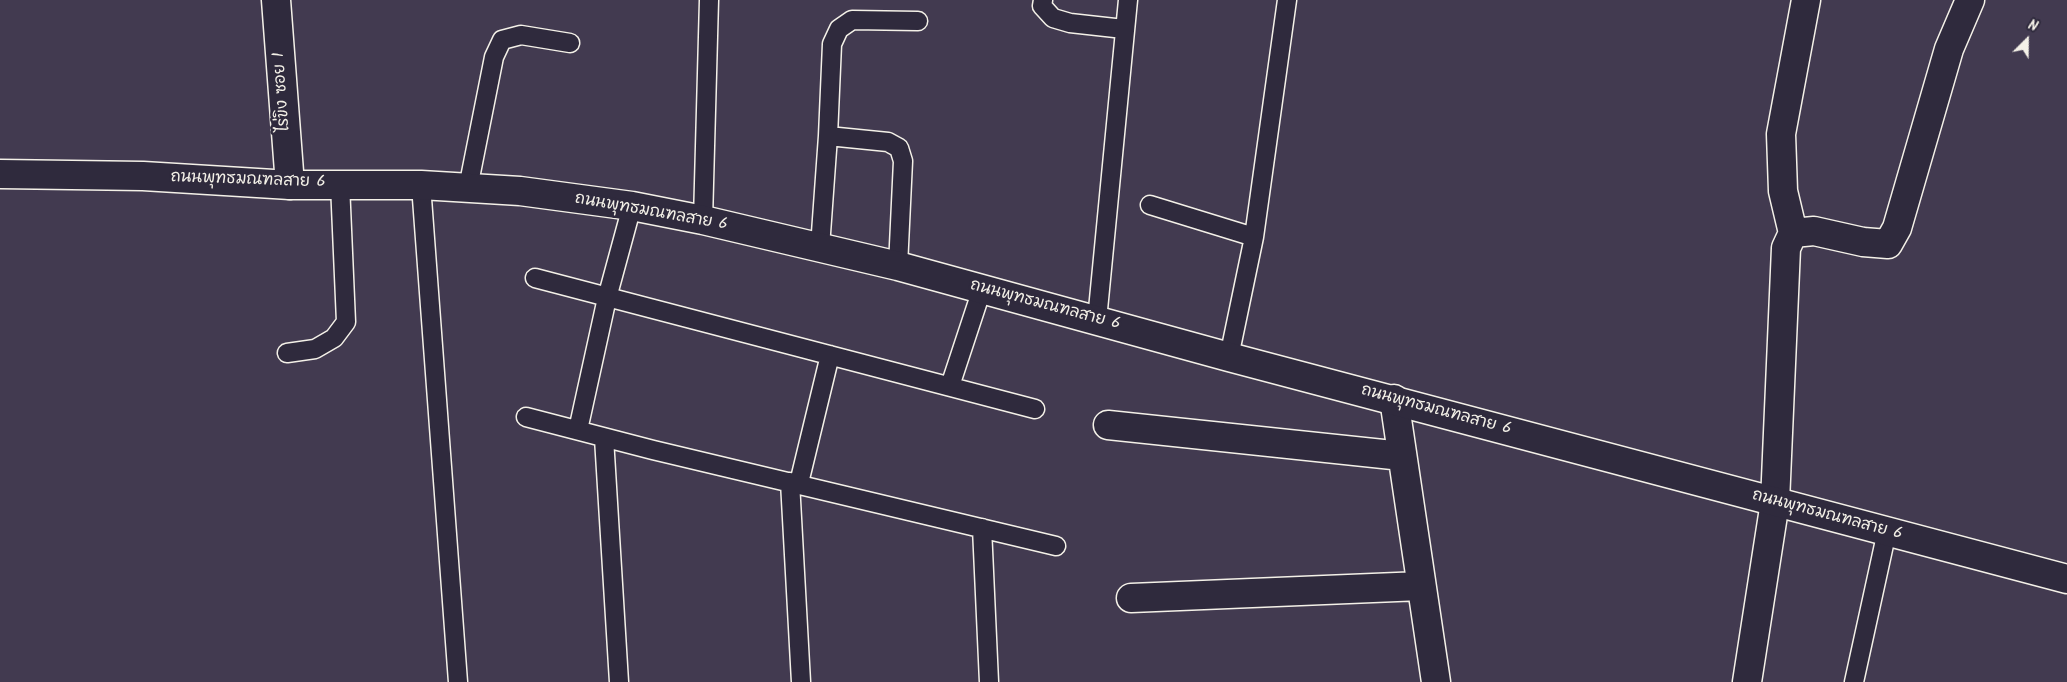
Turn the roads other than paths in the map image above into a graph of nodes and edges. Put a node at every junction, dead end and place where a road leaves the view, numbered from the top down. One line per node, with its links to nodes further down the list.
1 (276, 0): 14 (main road, ไร่ขิง ซอย 1)
2 (709, 0): 19 (lane)
3 (1043, 0): 9 (lane)
4 (1128, 0): 9 (lane)
5 (1287, 0): 21 (lane)
6 (1806, 0): 20 (main road)
7 (1970, 0): 20 (main road)
8 (918, 21): 11 (lane)
9 (1124, 29): 27 (lane)
10 (570, 44): 16 (lane)
11 (828, 136): 22 (lane); 23 (lane)
12 (0, 174): 14 (main road, ถนนพุทธมณฑลสาย 6)
13 (340, 184): 14 (main road, ถนนพุทธมณฑลสาย 6); 15 (main road, ถนนพุทธมณฑลสาย 6); 28 (lane)
14 (290, 185)
15 (421, 185): 16 (main road, ถนนพุทธมณฑลสาย 6); 47 (lane)
16 (468, 188): 18 (main road, ถนนพุทธมณฑลสาย 6)
17 (1150, 205): 21 (lane)
18 (632, 206): 19 (main road, ถนนพุทธมณฑลสาย 6); 26 (lane)
19 (703, 220): 22 (main road, ถนนพุทธมณฑลสาย 6)
20 (1793, 233): 40 (main road)
21 (1254, 237): 30 (lane)
22 (820, 247): 23 (main road, ถนนพุทธมณฑลสาย 6)
23 (898, 266): 25 (main road, ถนนพุทธมณฑลสาย 6)
24 (535, 278): 26 (lane)
25 (982, 289): 27 (main road, ถนนพุทธมณฑลสาย 6); 31 (lane)
26 (607, 298): 29 (lane); 36 (lane)
27 (1097, 320): 30 (main road, ถนนพุทธมณฑลสาย 6)
28 (287, 353)
29 (830, 356): 31 (lane); 39 (lane)
30 (1229, 356): 32 (main road, ถนนพุทธมณฑลสาย 6)
31 (950, 386): 33 (lane)
32 (1394, 399): 38 (main road); 40 (main road, ถนนพุทธมณฑลสาย 6)
33 (1035, 409)
34 (526, 416): 36 (lane)
35 (1108, 425): 38 (main road)
36 (578, 430): 37 (lane)
37 (604, 438): 39 (lane); 48 (lane)
38 (1402, 456): 45 (main road)
39 (794, 483): 41 (lane); 49 (lane)
40 (1775, 502): 42 (main road, ถนนพุทธมณฑลสาย 6); 52 (main road)
41 (982, 528): 43 (lane); 50 (lane)
42 (1887, 531): 44 (main road, ถนนพุทธมณฑลสาย 6); 53 (lane)
43 (1056, 546)
44 (2067, 579)
45 (1421, 586): 46 (main road); 51 (main road)
46 (1131, 598)
47 (458, 682)
48 (619, 682)
49 (801, 682)
50 (988, 682)
51 (1436, 682)
52 (1747, 682)
53 (1854, 682)

